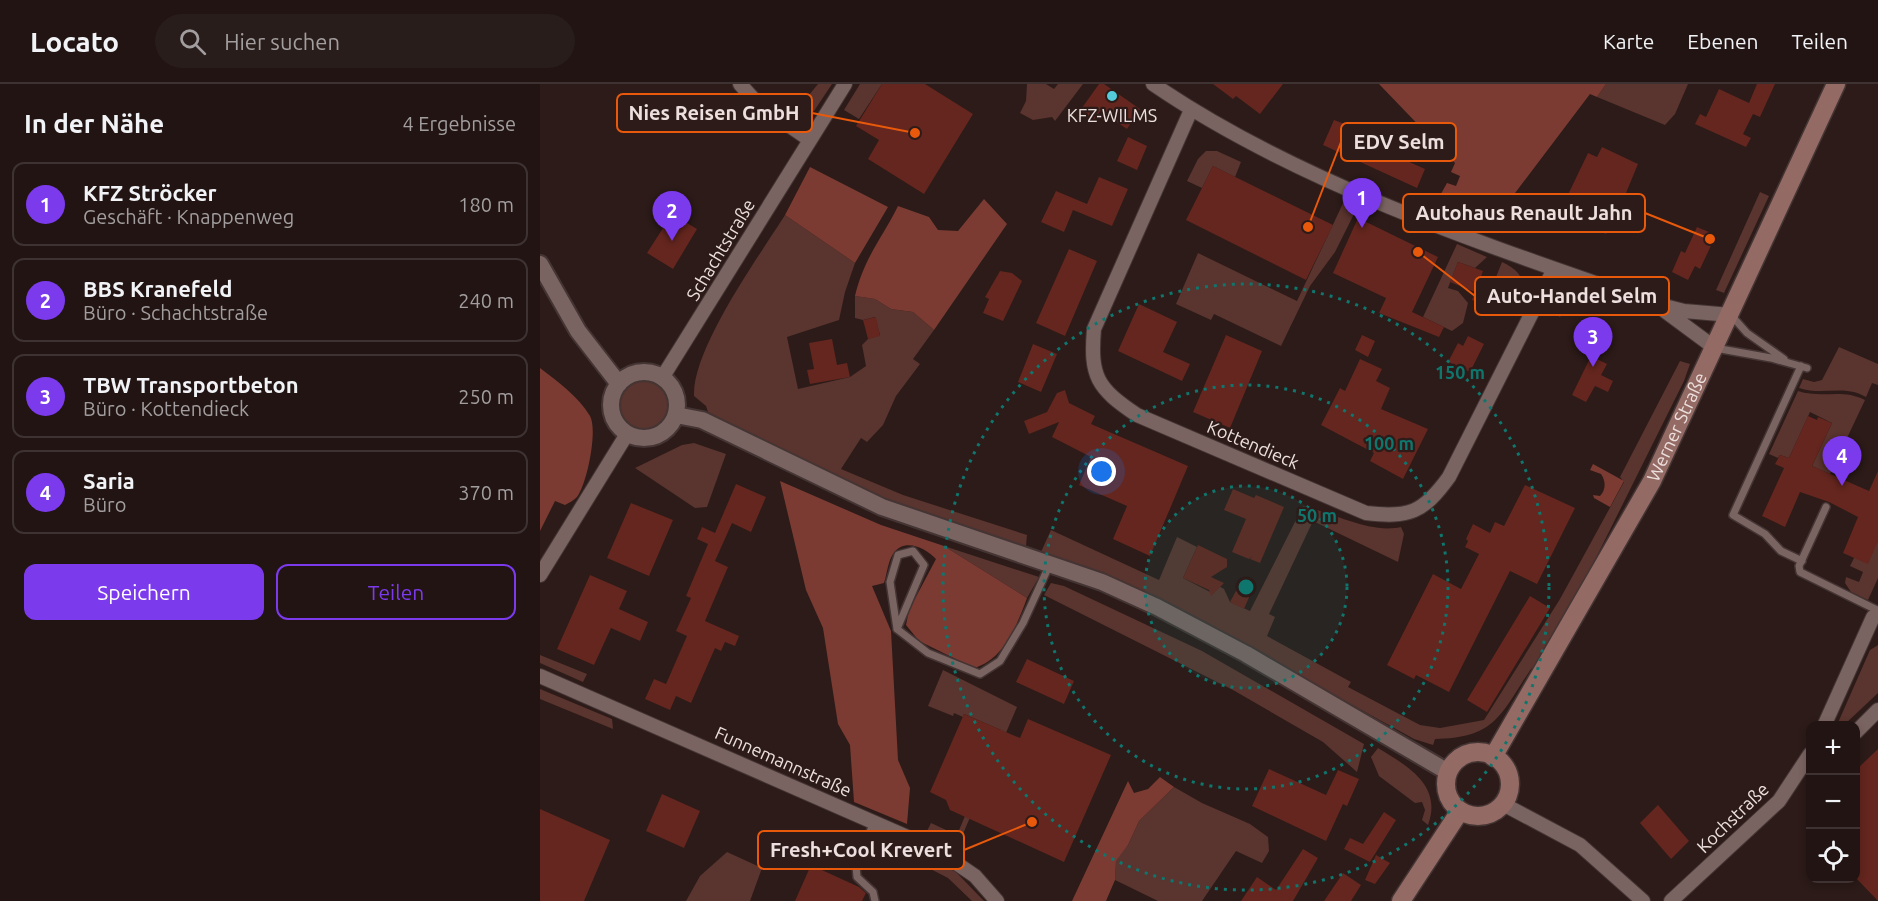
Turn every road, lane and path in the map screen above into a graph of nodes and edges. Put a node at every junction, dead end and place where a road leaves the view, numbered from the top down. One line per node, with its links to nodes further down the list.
1 (740, 84): 6 (street)
2 (845, 84): 6 (street, Schachtstraße)
3 (1153, 84): 5 (street)
4 (1836, 84): 10 (main road, Werner Straße)
5 (1191, 110): 8 (street); 8 (street, Kottendieck)
6 (810, 140): 13 (street, Schachtstraße)
7 (540, 264): 14 (street)
8 (1554, 269): 9 (street)
9 (1653, 303): 10 (street); 11 (street)
10 (1731, 315): 11 (main road, Werner Straße); 12 (lane)
11 (1715, 348): 12 (lane); 27 (main road, Werner Straße)
12 (1789, 362): 18 (lane)
13 (662, 378): 14 (street); 15 (street)
14 (619, 384): 16 (street)
15 (676, 415): 16 (street); 19 (street)
16 (627, 434): 20 (street)
17 (1826, 507): 18 (lane)
18 (1802, 561): 21 (lane)
19 (1050, 563): 22 (lane); 29 (street)
20 (540, 575)
21 (1876, 614): 25 (street)
22 (897, 629): 22 (lane)
23 (540, 676): 34 (street, Funnemannstraße)
24 (1878, 710): 26 (street)
25 (1826, 721)
26 (1860, 728)
27 (1493, 757): 29 (main road); 32 (main road)
28 (1806, 761): 31 (street, Kochstraße)
29 (1448, 772): 33 (main road)
30 (1806, 774): 31 (street)
31 (1794, 781): 39 (street, Kochstraße)
32 (1503, 804): 33 (main road); 38 (street)
33 (1460, 811): 37 (main road)
34 (874, 822): 35 (lane); 36 (street, Funnemannstraße)
35 (875, 901)
36 (997, 901)
37 (1401, 901)
38 (1643, 901)
39 (1671, 901)

